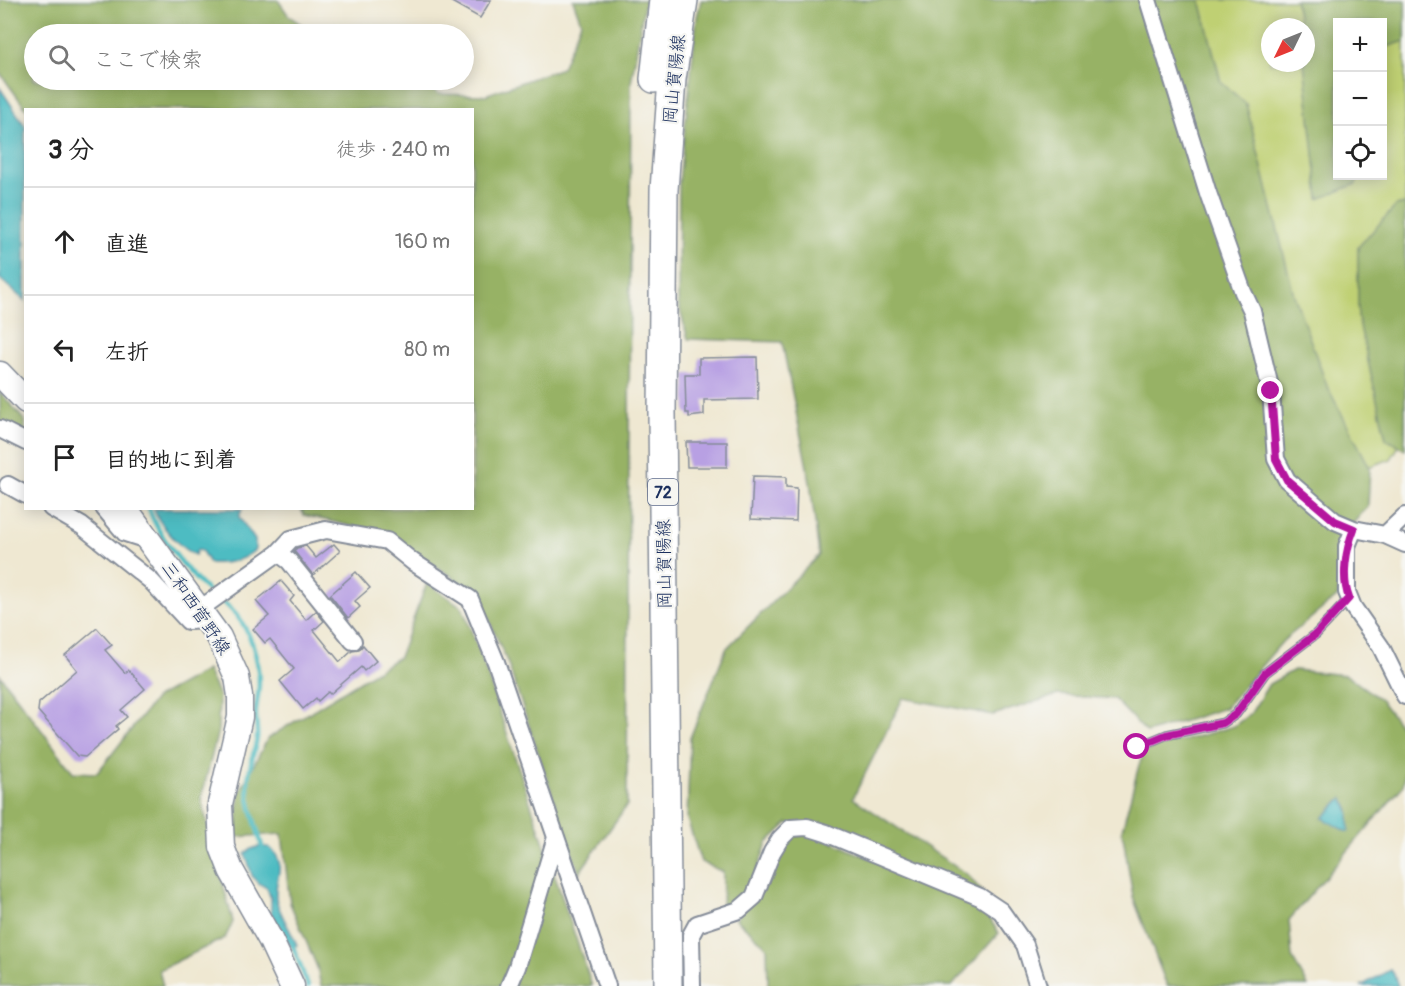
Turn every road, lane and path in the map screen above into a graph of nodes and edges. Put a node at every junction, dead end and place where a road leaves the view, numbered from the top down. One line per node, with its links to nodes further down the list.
1 (663, 0): 28 (main road, 岡山賀陽線 / 72)
2 (684, 0): 29 (main road, 岡山賀陽線 / 72)
3 (1148, 0): 14 (street)
4 (0, 374): 5 (main road)
5 (24, 399)
6 (0, 429): 7 (street)
7 (24, 441)
8 (8, 485): 9 (street)
9 (24, 494)
10 (55, 510): 20 (street)
11 (106, 510): 16 (street)
12 (127, 510): 16 (main road, 三和西菅野線)
13 (1405, 516): 15 (street)
14 (1354, 529): 15 (street); 19 (street)
15 (1385, 535): 17 (street)
16 (151, 541): 20 (main road, 三和西菅野線)
17 (1405, 544)
18 (278, 554): 20 (street); 21 (street); 24 (street)
19 (1349, 598): 22 (street); 23 (lane)
20 (211, 606): 25 (main road, 三和西菅野線)
21 (353, 641)
22 (1405, 696)
23 (1137, 747)
24 (556, 837): 26 (street); 27 (street)
25 (292, 986)
26 (508, 986)
27 (607, 986)
28 (650, 986)
29 (668, 986)
30 (693, 986): 31 (street)
31 (1038, 986)

